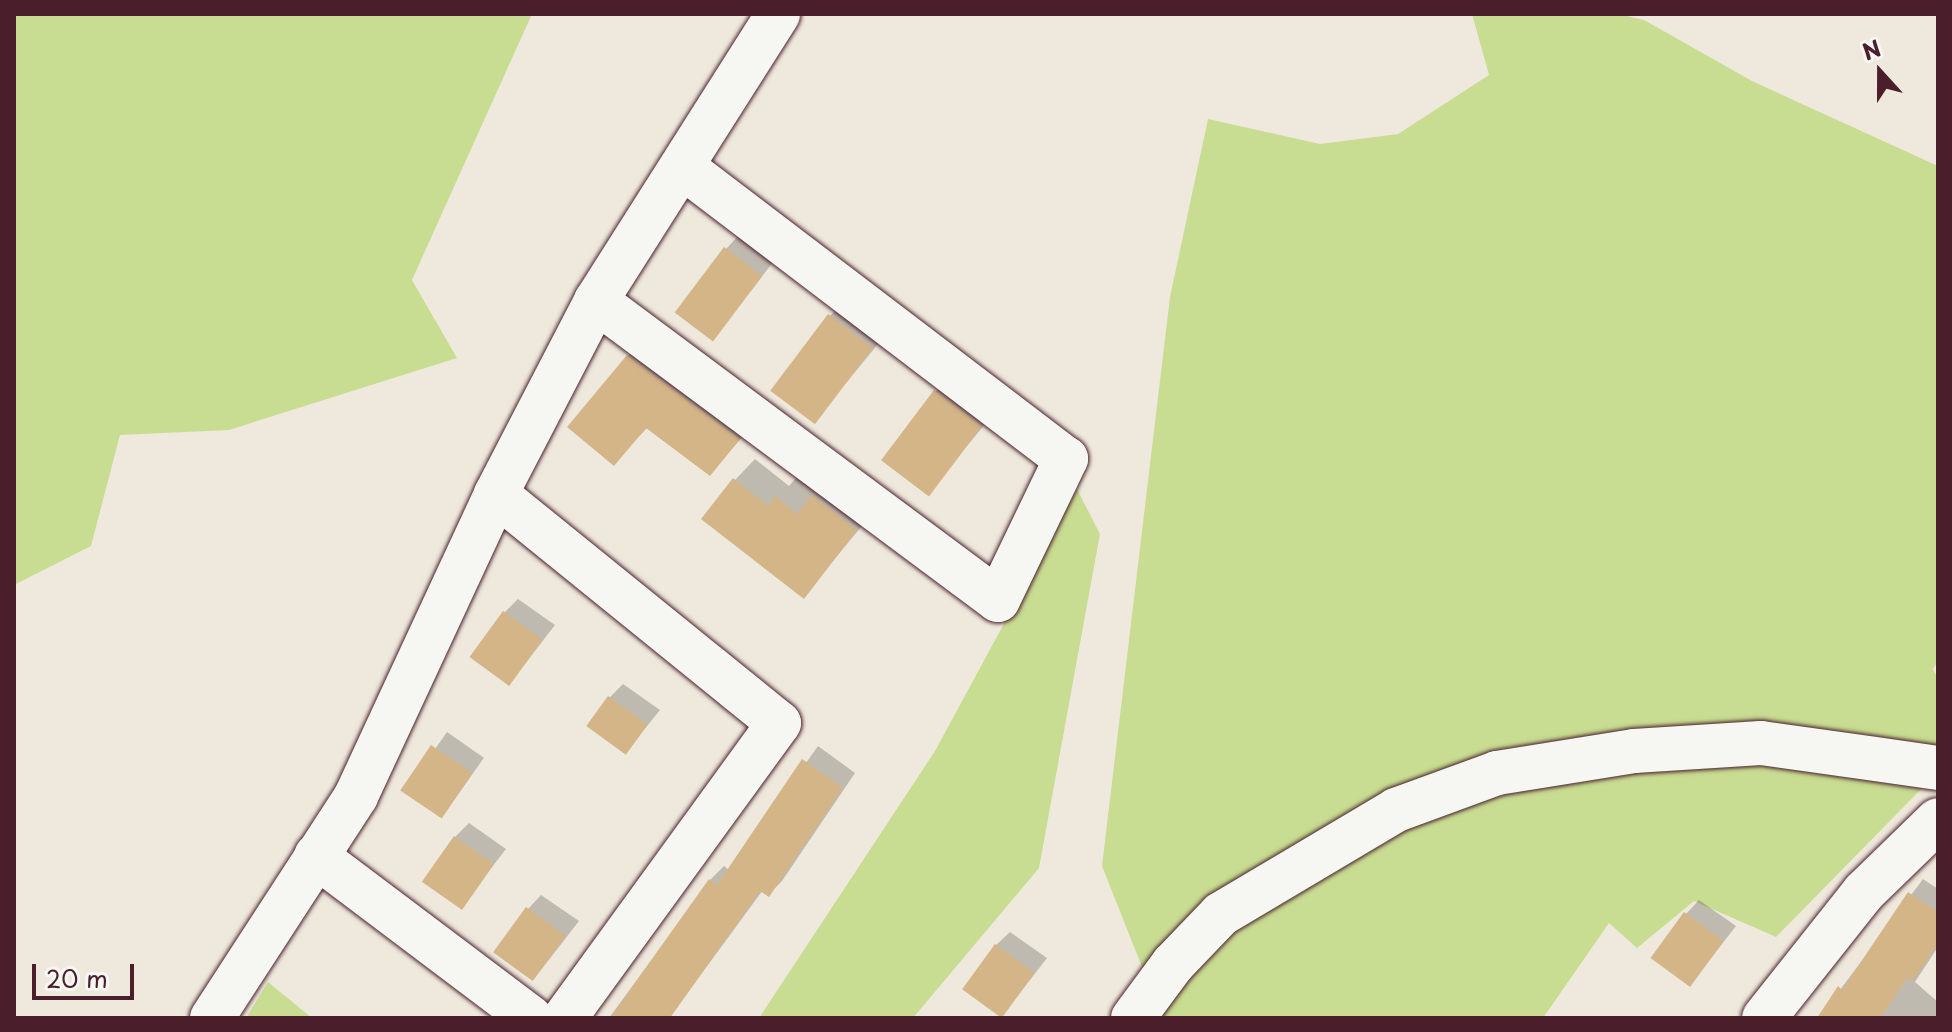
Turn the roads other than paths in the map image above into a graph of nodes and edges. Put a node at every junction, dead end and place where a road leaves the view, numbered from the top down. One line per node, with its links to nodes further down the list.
1 (778, 14): 2 (street)
2 (684, 168): 3 (street); 3 (street)
3 (596, 301): 4 (street)
4 (496, 494): 7 (street); 10 (street)
5 (1938, 768): 11 (street)
6 (1938, 820): 12 (street)
7 (316, 856): 8 (street); 9 (street)
8 (212, 1018)
9 (531, 1018)
10 (565, 1018)
11 (1133, 1018)
12 (1764, 1018)

